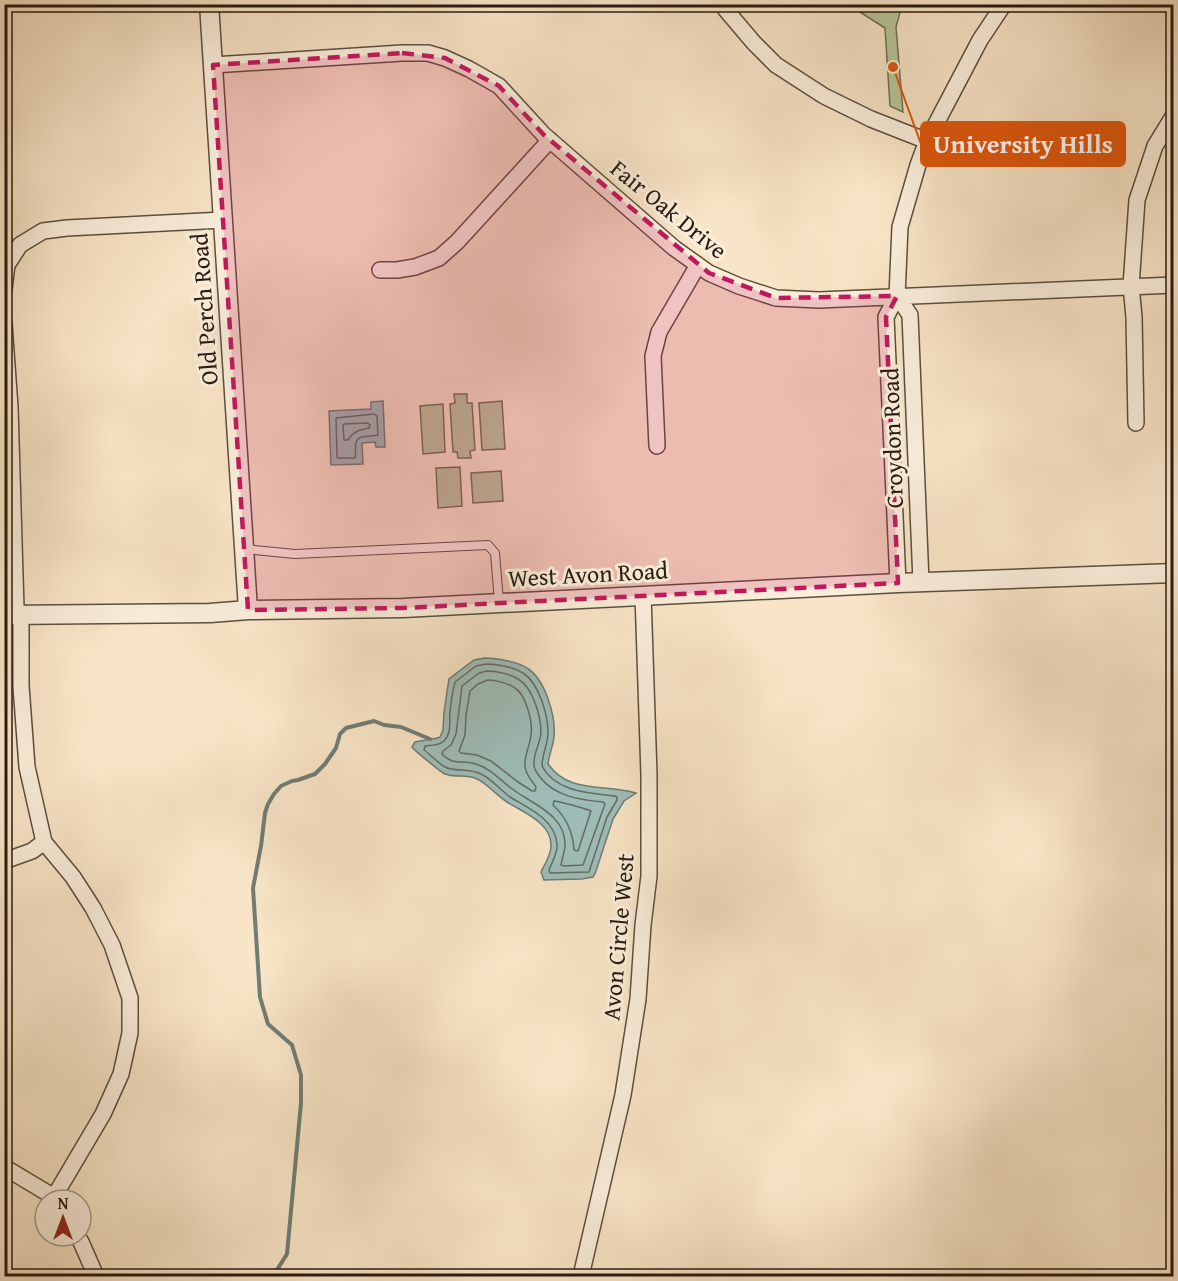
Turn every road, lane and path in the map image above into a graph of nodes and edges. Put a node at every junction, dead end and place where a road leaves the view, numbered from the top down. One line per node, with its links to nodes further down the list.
1 (209, 4): 4 (street, Old Perch Road)
2 (723, 4): 7 (street)
3 (1004, 4): 7 (street, Croydon Road)
4 (213, 65): 6 (street, Fair Oak Drive); 8 (street, Old Perch Road)
5 (1173, 116): 12 (street)
6 (549, 140): 9 (street, Fair Oak Drive); 10 (street)
7 (927, 141): 14 (street, Croydon Road)
8 (223, 220): 13 (street); 18 (street, Old Perch Road)
9 (698, 266): 14 (street, Fair Oak Drive); 17 (street)
10 (380, 270)
11 (1173, 285): 12 (street, Fair Oak Drive)
12 (1131, 286): 14 (street, Fair Oak Drive); 16 (street)
13 (4, 289)
14 (897, 296): 20 (street, Croydon Road); 21 (street, Croydon Road)
15 (4, 324): 25 (street)
16 (1136, 423)
17 (657, 446)
18 (244, 549): 23 (lane); 24 (street, Old Perch Road)
19 (1173, 573): 20 (street, West Avon Road)
20 (921, 582): 21 (street, West Avon Road)
21 (898, 583): 22 (street, West Avon Road)
22 (643, 595): 23 (street, West Avon Road); 33 (street, Avon Circle West)
23 (499, 603): 24 (street, West Avon Road)
24 (248, 610): 25 (street, West Avon Road)
25 (12, 615): 26 (street)
26 (44, 842): 27 (street); 30 (street)
27 (4, 861)
28 (4, 1167): 29 (street)
29 (39, 1188)
30 (61, 1188)
31 (84, 1248): 32 (street)
32 (96, 1276)
33 (581, 1276)

